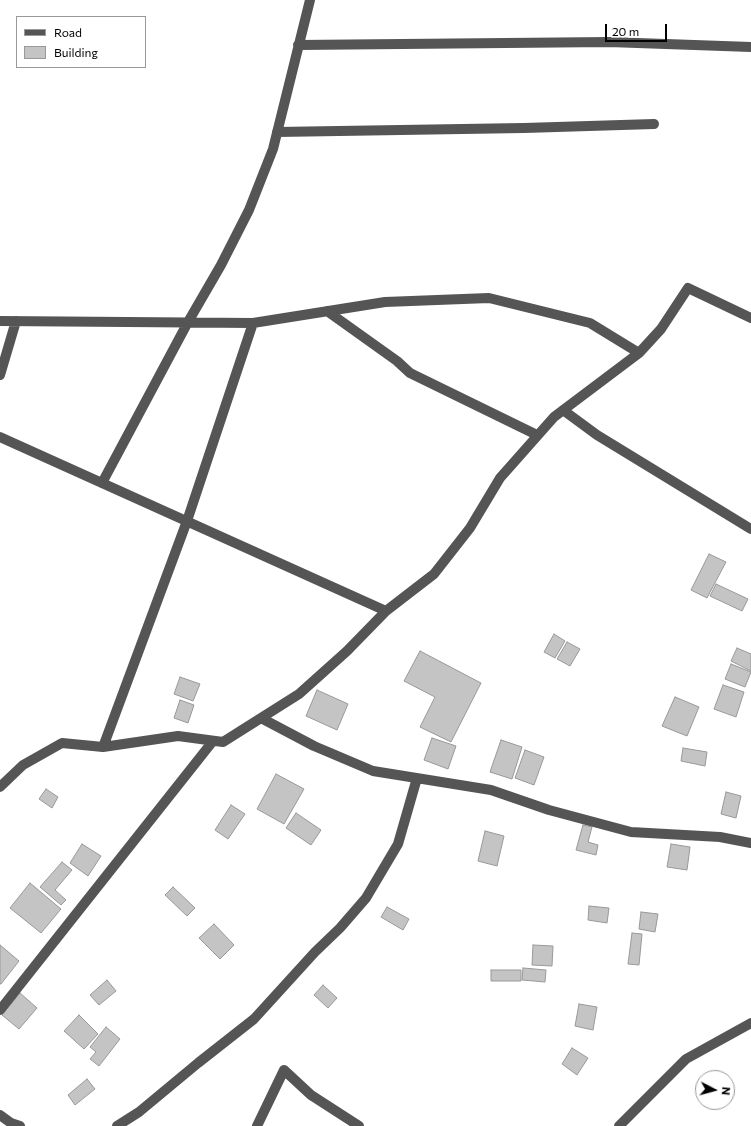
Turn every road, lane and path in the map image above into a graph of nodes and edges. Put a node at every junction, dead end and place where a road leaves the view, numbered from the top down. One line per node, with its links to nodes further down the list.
1 (310, 0): 2 (street)
2 (298, 45): 3 (street); 5 (street)
3 (751, 47)
4 (654, 124): 5 (street)
5 (277, 132): 10 (street)
6 (327, 311): 11 (street); 12 (street); 15 (street)
7 (751, 318): 12 (street)
8 (0, 321): 9 (street)
9 (16, 321): 10 (street); 13 (street)
10 (188, 322): 11 (street); 17 (street)
11 (253, 323): 18 (street)
12 (639, 353): 14 (street)
13 (0, 375)
14 (563, 410): 15 (street); 19 (street)
15 (537, 436): 20 (street)
16 (0, 437): 17 (street)
17 (102, 483): 18 (street)
18 (187, 521): 20 (street); 23 (street)
19 (751, 529)
20 (386, 611): 21 (street)
21 (261, 718): 22 (street); 24 (street)
22 (213, 741): 23 (street); 27 (street)
23 (103, 747): 25 (street)
24 (417, 778): 26 (street); 31 (street)
25 (0, 787)
26 (751, 843)
27 (0, 1010)
28 (751, 1023): 34 (street)
29 (0, 1114): 30 (street)
30 (20, 1126)
31 (117, 1126)
32 (257, 1126): 33 (street)
33 (359, 1126)
34 (619, 1126)

